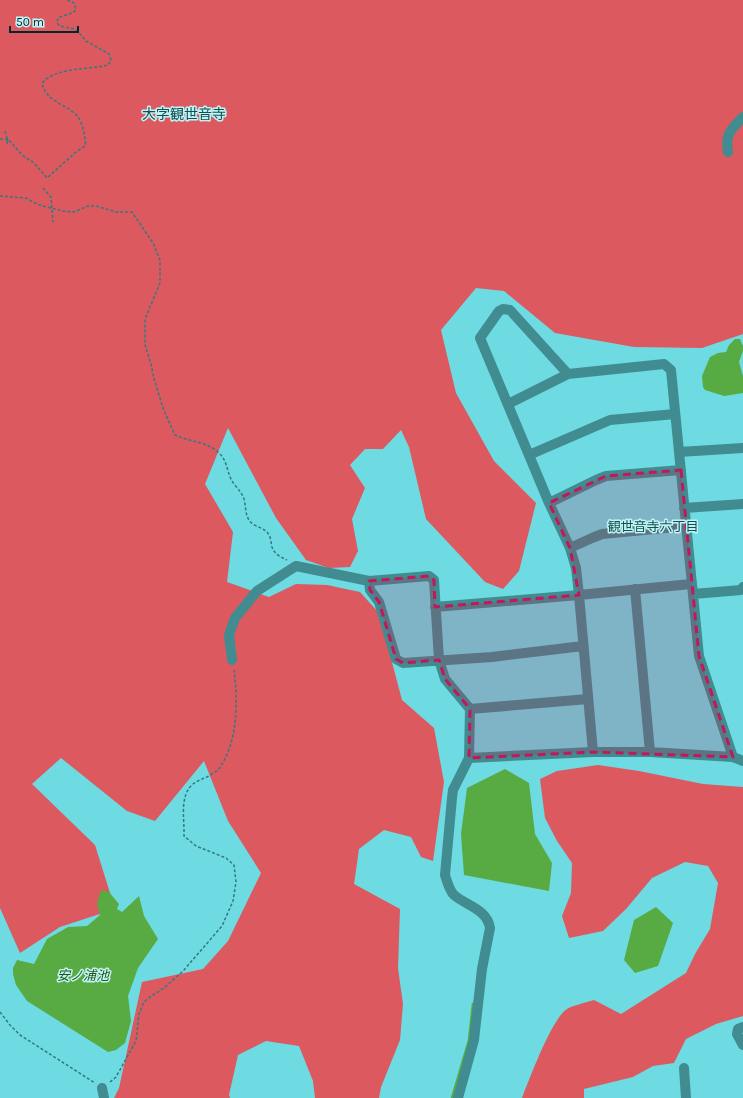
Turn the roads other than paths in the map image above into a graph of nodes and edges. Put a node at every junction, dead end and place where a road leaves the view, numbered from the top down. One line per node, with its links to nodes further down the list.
1 (743, 117): 2 (street)
2 (728, 152)
3 (568, 374): 4 (street); 4 (street); 5 (street)
4 (508, 404): 8 (street)
5 (675, 414): 7 (street); 8 (street)
6 (743, 448): 7 (street)
7 (679, 452): 9 (street)
8 (529, 455): 10 (street)
9 (680, 470): 10 (street); 12 (street)
10 (549, 503): 14 (street)
11 (743, 504): 12 (street)
12 (684, 508): 13 (street)
13 (686, 526): 14 (street); 18 (street)
14 (570, 548): 19 (street)
15 (369, 581): 20 (street); 22 (street); 23 (street)
16 (743, 587): 18 (street)
17 (635, 589): 18 (street); 19 (street); 27 (street)
18 (692, 589): 28 (street)
19 (580, 595): 20 (street); 21 (street)
20 (435, 606): 23 (street)
21 (583, 646): 23 (street); 24 (street)
22 (232, 660)
23 (439, 660): 25 (street)
24 (588, 699): 25 (street); 26 (street)
25 (470, 709): 29 (street)
26 (593, 752): 27 (street); 29 (street)
27 (650, 752): 28 (street)
28 (733, 757): 30 (street)
29 (469, 758): 36 (street)
30 (743, 761)
31 (743, 1027): 32 (street)
32 (743, 1045)
33 (684, 1068): 37 (street)
34 (102, 1088): 35 (street)
35 (104, 1098)
36 (458, 1098)
37 (686, 1098)

